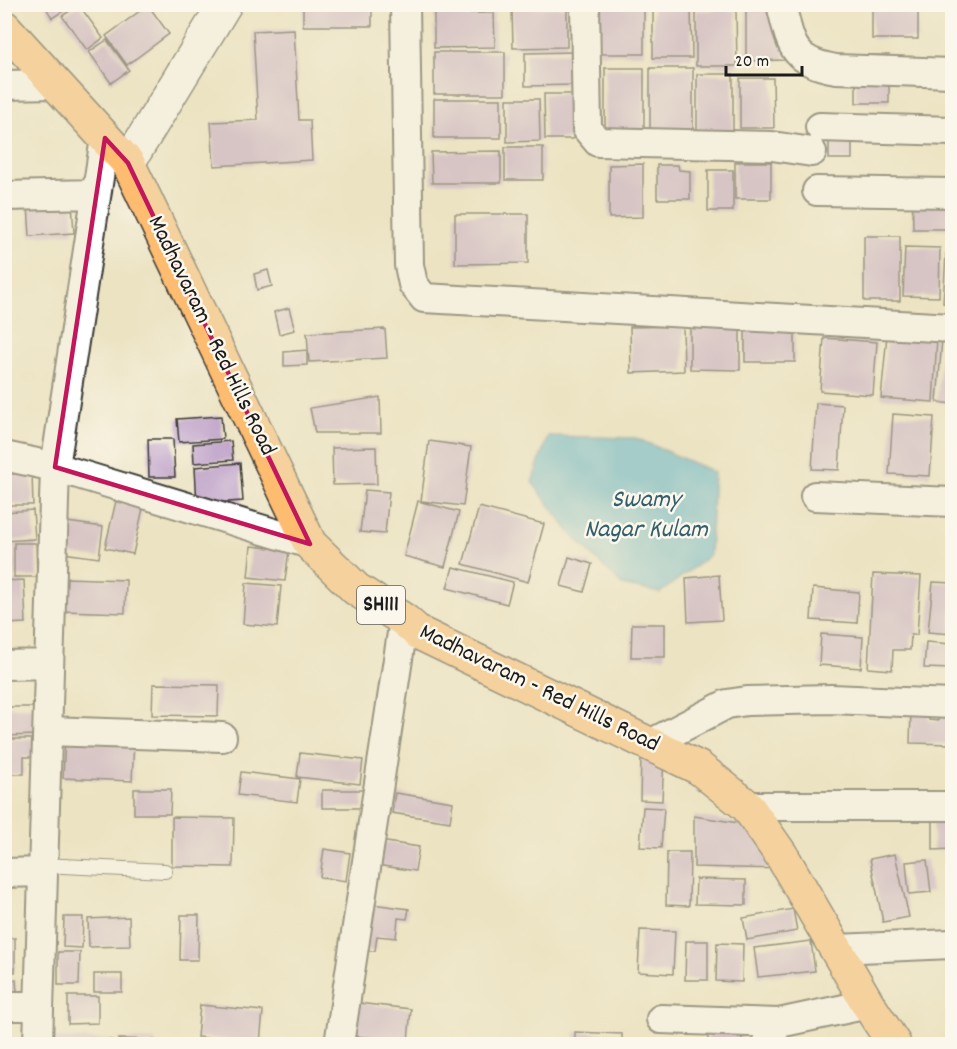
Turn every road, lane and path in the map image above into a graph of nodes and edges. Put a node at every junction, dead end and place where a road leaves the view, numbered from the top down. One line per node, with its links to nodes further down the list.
1 (225, 4): 11 (street)
2 (405, 4): 16 (street)
3 (585, 4): 9 (street)
4 (781, 4): 6 (street)
5 (4, 27): 7 (main road, Madhavaram - Red Hills Road / SH111)
6 (952, 73)
7 (56, 84): 8 (street); 10 (main road, Madhavaram - Red Hills Road / SH111)
8 (4, 85)
9 (952, 131)
10 (105, 138): 11 (main road, Madhavaram - Red Hills Road / SH111); 14 (street)
11 (128, 163): 21 (main road, Madhavaram - Red Hills Road / SH111)
12 (817, 191): 13 (street)
13 (952, 193)
14 (96, 194): 15 (street); 18 (street)
15 (4, 196)
16 (952, 328)
17 (4, 456): 18 (street)
18 (55, 467): 21 (street); 23 (street)
19 (815, 496): 20 (street)
20 (952, 502)
21 (310, 544): 22 (main road, Madhavaram - Red Hills Road / SH111)
22 (404, 620): 28 (main road, Madhavaram - Red Hills Road / SH111); 42 (street)
23 (49, 664): 24 (street); 26 (street)
24 (4, 665)
25 (952, 704): 28 (street)
26 (48, 731): 27 (street); 31 (street)
27 (222, 737)
28 (650, 744): 29 (main road, Madhavaram - Red Hills Road / SH111)
29 (747, 806): 30 (street); 35 (main road, Madhavaram - Red Hills Road / SH111)
30 (952, 806)
31 (43, 869): 32 (lane); 33 (street); 38 (street)
32 (165, 871)
33 (4, 873)
34 (952, 944): 35 (street)
35 (837, 949): 36 (main road, Madhavaram - Red Hills Road / SH111)
36 (868, 1004): 40 (street); 43 (main road, Madhavaram - Red Hills Road / SH111)
37 (4, 1006): 38 (street)
38 (39, 1006): 41 (street)
39 (661, 1019): 40 (street)
40 (772, 1034)
41 (38, 1044)
42 (339, 1044)
43 (894, 1044)

